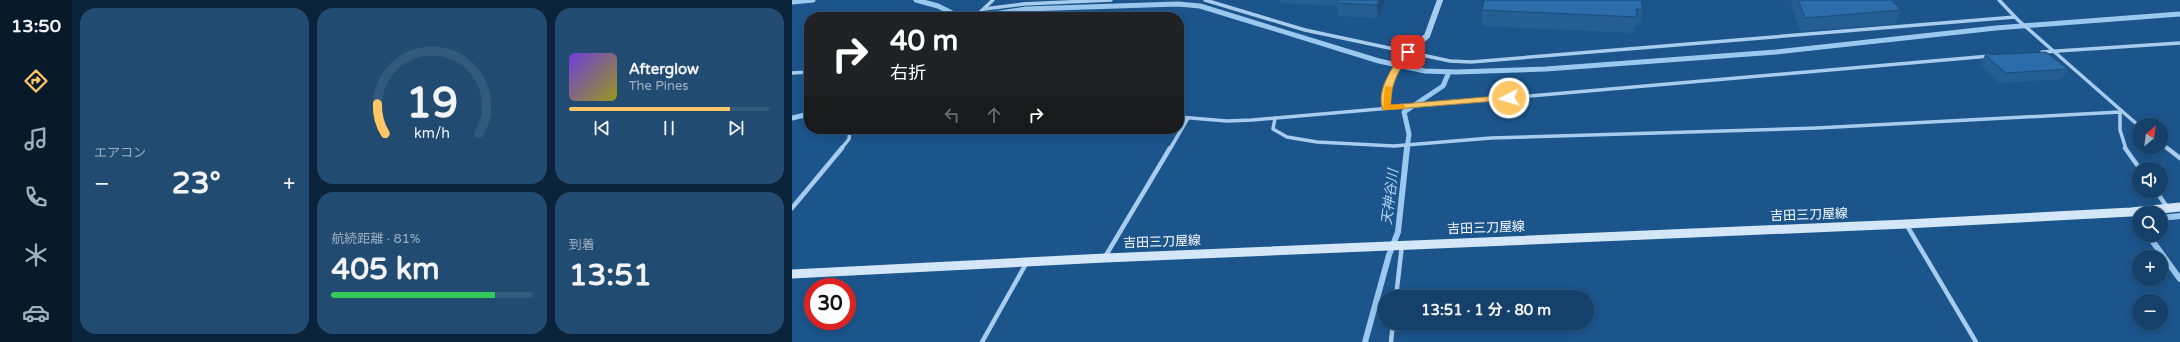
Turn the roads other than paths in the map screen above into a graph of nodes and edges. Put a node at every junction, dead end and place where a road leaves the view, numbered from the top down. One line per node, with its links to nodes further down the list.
1 (993, 0): 6 (street)
2 (1111, 0): 6 (street)
3 (1205, 0): 11 (street)
4 (1440, 0): 11 (street)
5 (1999, 0): 8 (street)
6 (984, 9): 7 (street)
7 (981, 12)
8 (2015, 17): 10 (street); 11 (street)
9 (2180, 43): 10 (street)
10 (2053, 51): 12 (street); 17 (street)
11 (1408, 52): 16 (street)
12 (2037, 52)
13 (1997, 56): 16 (street)
14 (804, 73): 15 (street)
15 (792, 74)
16 (1386, 108): 20 (street)
17 (2120, 112): 20 (street); 21 (street); 27 (street)
18 (1184, 118): 19 (street)
19 (1188, 118): 20 (street); 22 (street)
20 (1275, 118)
21 (2132, 121)
22 (1184, 125)
23 (850, 134): 29 (street)
24 (1178, 134): 34 (street)
25 (2168, 149): 26 (street)
26 (2180, 158)
27 (2135, 162)
28 (2180, 207): 30 (main road, 吉田三刀屋線)
29 (792, 208)
30 (2168, 208)
31 (2132, 212): 32 (main road, 吉田三刀屋線)
32 (1906, 224): 33 (main road, 吉田三刀屋線); 41 (street)
33 (1402, 245): 34 (main road, 吉田三刀屋線); 37 (street)
34 (1104, 258): 35 (main road, 吉田三刀屋線)
35 (1027, 262): 36 (main road, 吉田三刀屋線); 39 (street)
36 (792, 274)
37 (1397, 290)
38 (1392, 330): 40 (street)
39 (982, 342)
40 (1391, 342)
41 (1976, 342)

